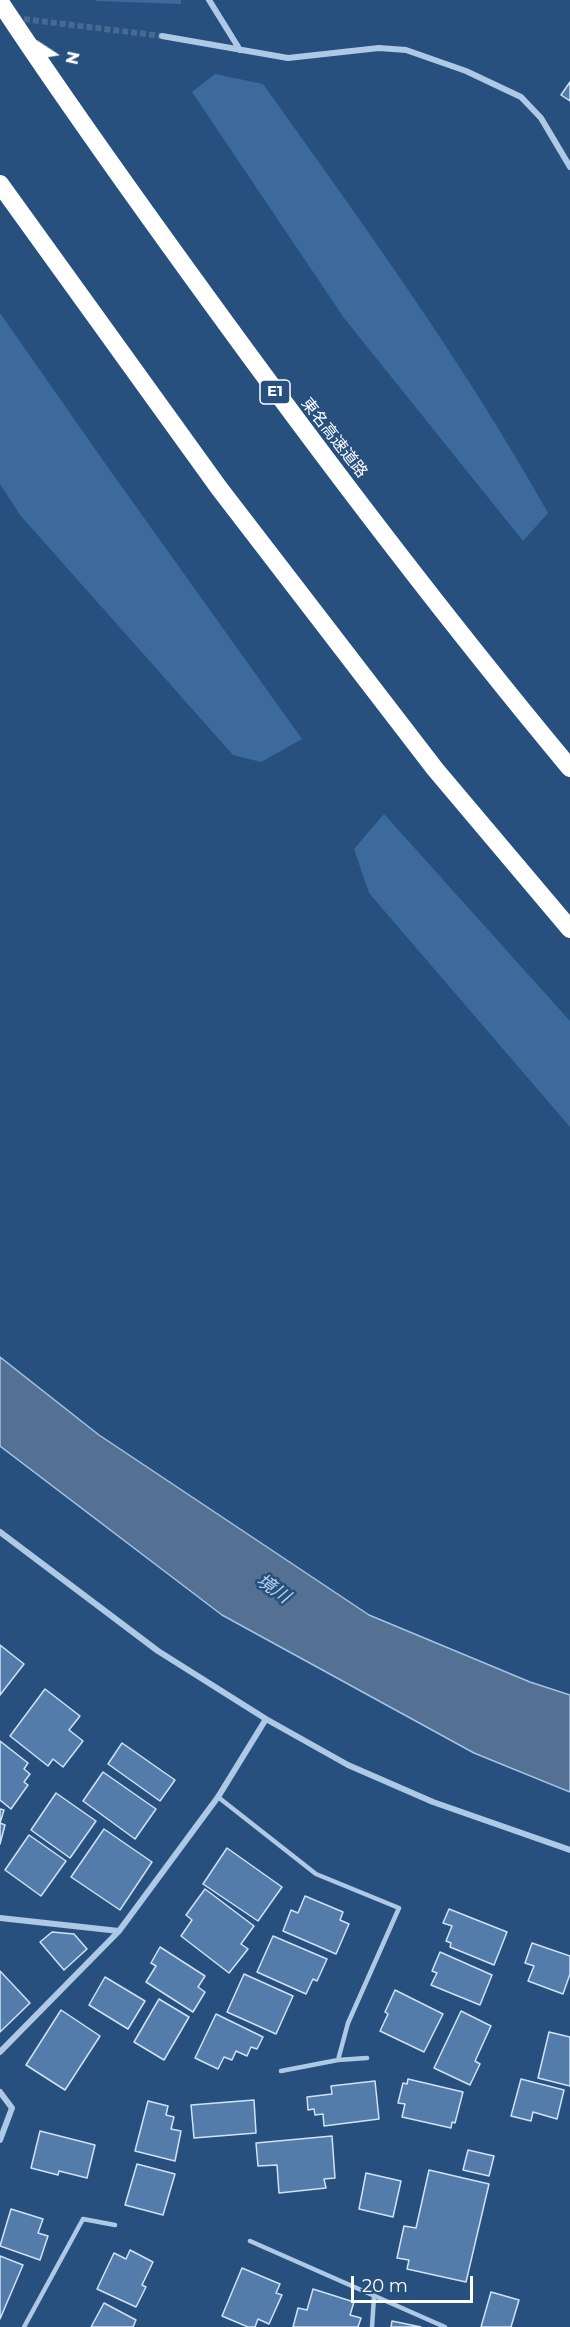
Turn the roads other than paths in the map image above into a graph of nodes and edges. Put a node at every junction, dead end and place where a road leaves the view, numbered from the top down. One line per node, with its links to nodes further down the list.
1 (209, 0): 4 (street)
2 (0, 2): 7 (highway, 東名高速道路 / E1)
3 (162, 36): 4 (street)
4 (240, 50): 5 (street)
5 (570, 167)
6 (0, 184): 8 (highway)
7 (570, 768)
8 (570, 929)
9 (0, 1533): 10 (street)
10 (266, 1719): 11 (street); 12 (street)
11 (218, 1797): 14 (street); 17 (lane)
12 (570, 1850)
13 (0, 1918): 14 (street)
14 (119, 1931): 15 (street)
15 (0, 2052)
16 (367, 2058): 17 (lane)
17 (338, 2060): 18 (lane)
18 (281, 2071)
19 (0, 2092): 20 (street)
20 (0, 2140)
21 (115, 2225): 24 (lane)
22 (250, 2241): 23 (lane)
23 (374, 2297): 25 (lane); 26 (lane)
24 (24, 2327)
25 (372, 2327)
26 (445, 2327)

